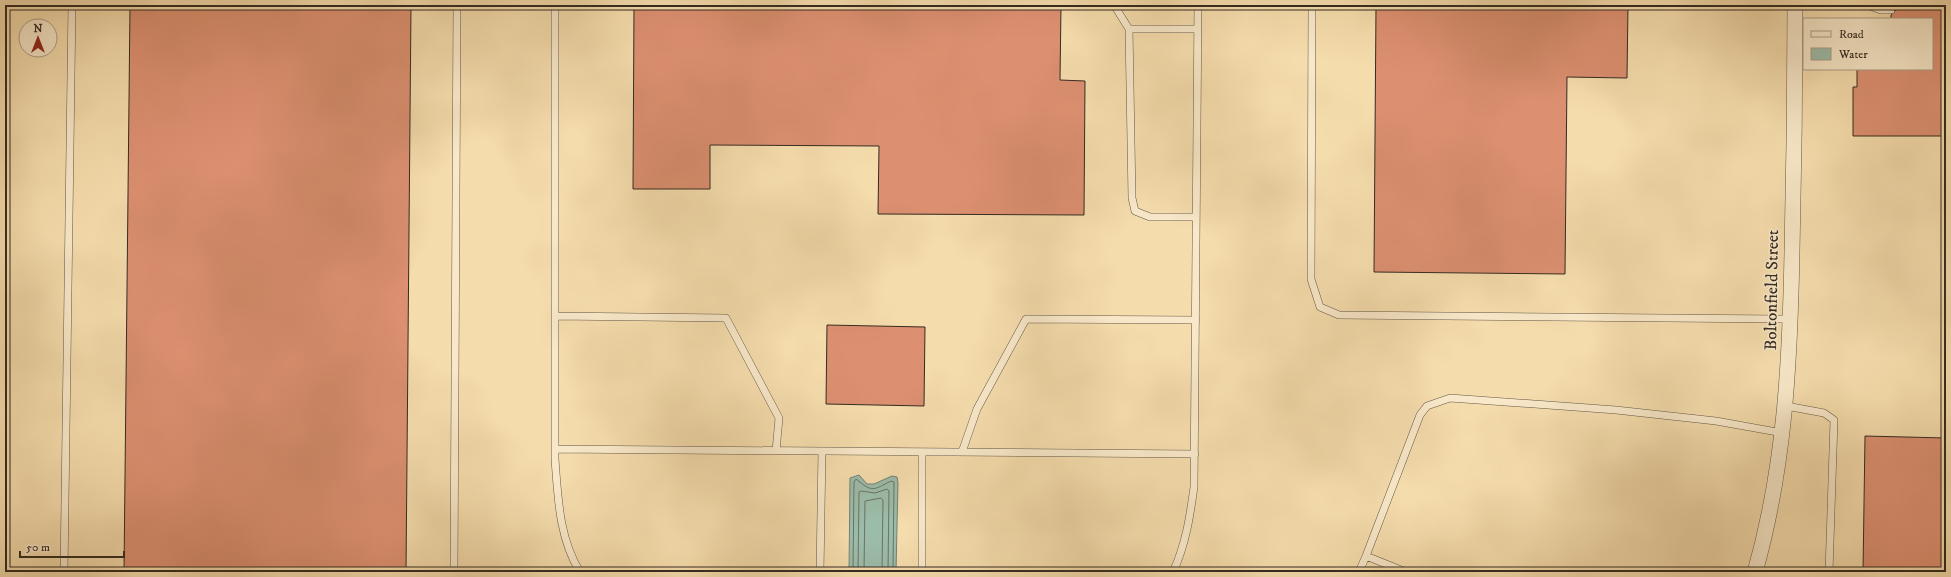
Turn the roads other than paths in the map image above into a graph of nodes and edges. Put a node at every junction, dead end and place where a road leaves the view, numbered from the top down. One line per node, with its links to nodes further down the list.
1 (72, 5): 25 (lane)
2 (457, 5): 26 (lane)
3 (555, 5): 13 (lane)
4 (1114, 5): 10 (lane)
5 (1198, 5): 11 (lane)
6 (1312, 5): 14 (lane)
7 (1795, 5): 14 (street, Boltonfield Street)
8 (1867, 5): 9 (lane)
9 (1891, 10)
10 (1129, 29): 11 (lane); 12 (lane)
11 (1198, 29): 12 (lane)
12 (1196, 217): 15 (lane)
13 (555, 316): 18 (lane); 19 (lane)
14 (1791, 319): 16 (street, Boltonfield Street)
15 (1196, 320): 22 (lane); 23 (lane)
16 (1786, 406): 17 (street, Boltonfield Street); 34 (lane)
17 (1783, 433): 24 (lane); 33 (street, Boltonfield Street)
18 (555, 449): 19 (lane); 27 (lane)
19 (776, 451): 20 (lane)
20 (822, 451): 21 (lane); 28 (lane)
21 (922, 452): 22 (lane); 29 (lane)
22 (962, 452): 23 (lane)
23 (1195, 454): 30 (lane)
24 (1366, 556): 31 (lane); 32 (lane)
25 (64, 572)
26 (454, 572)
27 (580, 572)
28 (820, 572)
29 (922, 572)
30 (1173, 572)
31 (1359, 572)
32 (1406, 572)
33 (1755, 572)
34 (1829, 572)

